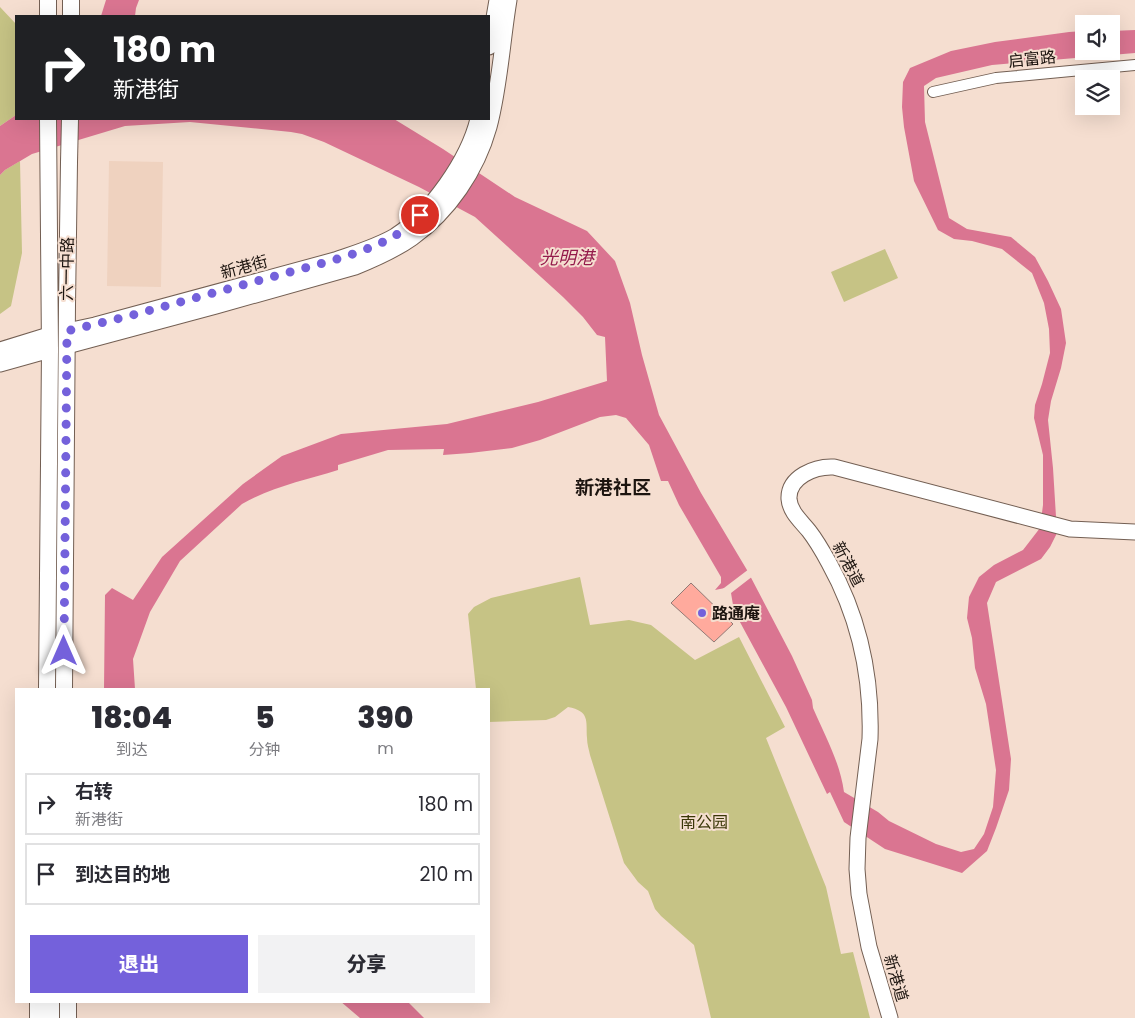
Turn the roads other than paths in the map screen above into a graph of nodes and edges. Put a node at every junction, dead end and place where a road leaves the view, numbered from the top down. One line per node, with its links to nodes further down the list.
1 (48, 0): 5 (main road)
2 (71, 0): 6 (main road)
3 (497, 0): 7 (street)
4 (510, 0): 13 (street)
5 (48, 15)
6 (71, 15)
7 (490, 40)
8 (1135, 64): 9 (street, 启富路)
9 (932, 92)
10 (48, 120): 15 (main road, 六一中路)
11 (70, 120): 14 (main road, 六一中路, bridge)
12 (478, 120): 13 (street)
13 (471, 156): 14 (street, 新港街)
14 (67, 339): 15 (main road); 20 (main road, 六一中路)
15 (50, 342): 16 (street); 17 (street); 19 (main road, 六一中路)
16 (0, 350)
17 (0, 364)
18 (1135, 532): 27 (street, 新港道)
19 (47, 688)
20 (64, 688)
21 (38, 1003): 24 (main road)
22 (51, 1003): 25 (main road)
23 (68, 1003): 26 (main road)
24 (38, 1018)
25 (51, 1018)
26 (68, 1018)
27 (890, 1018)

